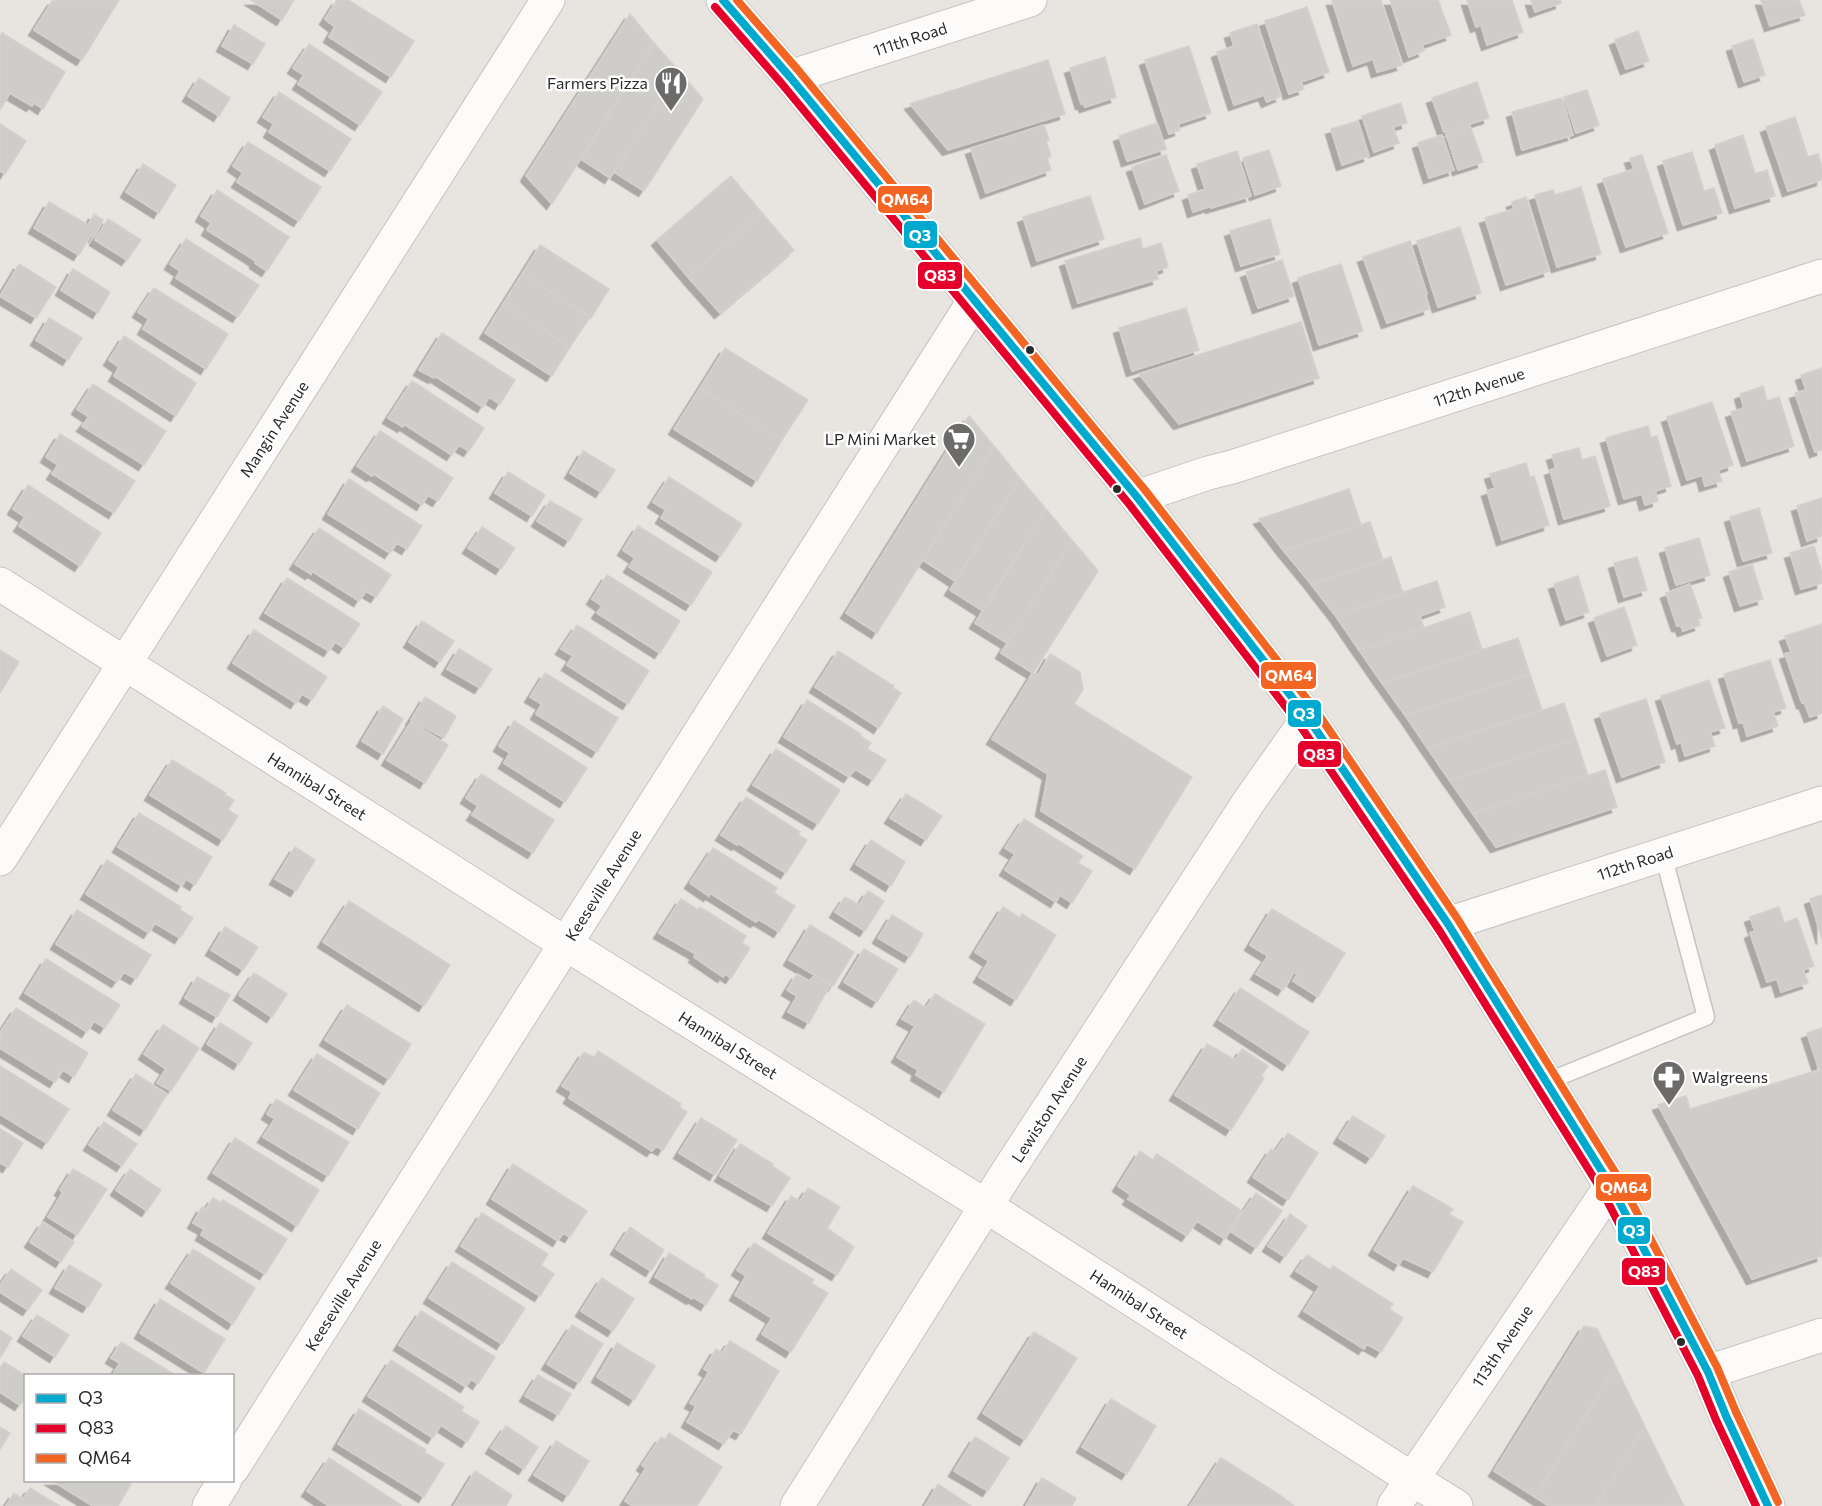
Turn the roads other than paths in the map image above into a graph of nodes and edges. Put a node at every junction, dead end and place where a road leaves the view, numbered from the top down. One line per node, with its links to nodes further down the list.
1 (548, 0): 9 (street, Mangin Avenue)
2 (723, 0): 4 (street)
3 (1030, 0): 4 (street, 111th Road)
4 (790, 77): 6 (street)
5 (1822, 276): 7 (street, 112th Avenue)
6 (974, 301): 7 (street); 15 (street, Keeseville Avenue)
7 (1137, 497): 10 (street)
8 (0, 584): 9 (street, Hannibal Street)
9 (124, 663): 13 (street, Mangin Avenue); 15 (street, Hannibal Street)
10 (1308, 718): 14 (street); 18 (street, Lewiston Avenue)
11 (1822, 803): 12 (street, 112th Road)
12 (1663, 854): 14 (street, 112th Road); 16 (lane)
13 (0, 859)
14 (1448, 924): 16 (street)
15 (566, 944): 18 (street, Hannibal Street); 21 (street, Keeseville Avenue)
16 (1546, 1082): 17 (street)
17 (1611, 1186): 20 (street); 22 (street, 113th Avenue)
18 (986, 1206): 22 (street, Hannibal Street); 25 (street, Lewiston Avenue)
19 (1822, 1335): 20 (street)
20 (1708, 1372): 28 (street)
21 (234, 1466)
22 (1412, 1479): 26 (street, 113th Avenue); 27 (street, Hannibal Street)
23 (224, 1482): 24 (street)
24 (209, 1506)
25 (797, 1506)
26 (1394, 1506)
27 (1456, 1506)
28 (1768, 1506)

